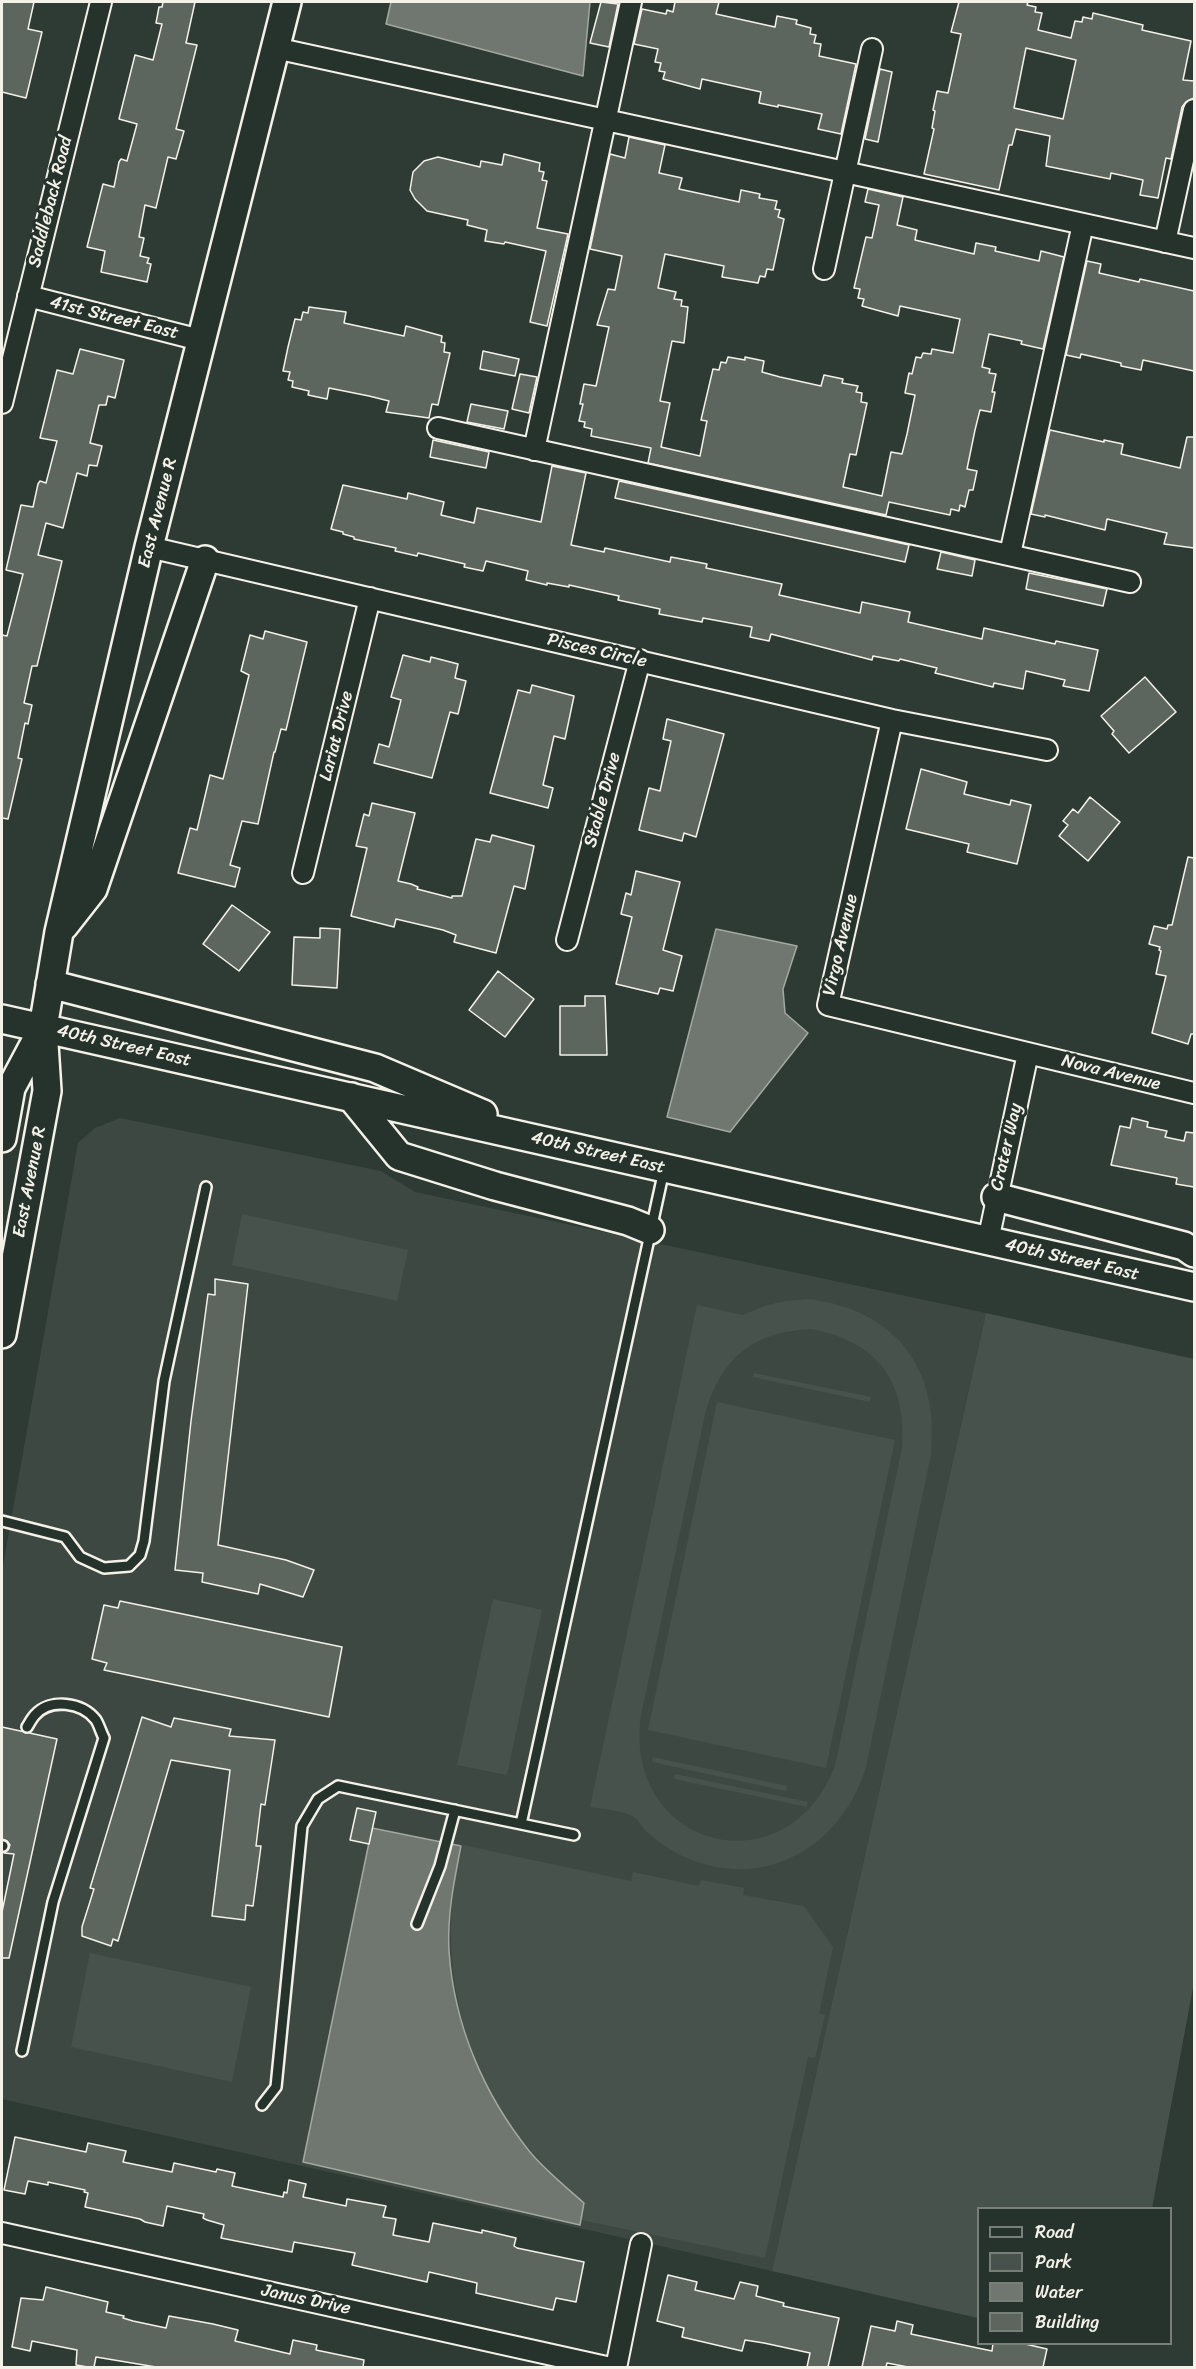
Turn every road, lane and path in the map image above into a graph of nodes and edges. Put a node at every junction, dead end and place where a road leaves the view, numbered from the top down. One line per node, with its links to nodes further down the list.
1 (100, 2): 13 (street, Saddleback Road)
2 (287, 2): 4 (main road, East Avenue R)
3 (631, 2): 7 (street)
4 (275, 48): 7 (street); 14 (main road, East Avenue R)
5 (872, 49): 8 (street)
6 (1194, 110): 10 (street)
7 (606, 120): 8 (street); 17 (street)
8 (846, 171): 9 (street); 12 (street)
9 (1083, 224): 10 (street); 19 (street)
10 (1165, 242): 11 (street)
11 (1194, 248)
12 (824, 269)
13 (28, 296): 14 (street, 41st Street East); 15 (street, Saddleback Road)
14 (200, 340): 18 (main road, East Avenue R)
15 (2, 403)
16 (438, 428): 17 (street)
17 (534, 450): 19 (street)
18 (149, 547): 20 (street, Pisces Circle); 27 (main road, East Avenue R)
19 (1010, 554): 21 (street)
20 (205, 560): 22 (street, Pisces Circle); 27 (main road)
21 (1130, 582)
22 (370, 598): 23 (street, Pisces Circle); 26 (street, Lariat Drive)
23 (640, 660): 24 (street, Pisces Circle); 28 (street, Stable Drive)
24 (892, 720): 25 (street, Pisces Circle); 32 (street, Virgo Avenue)
25 (1047, 750)
26 (303, 873)
27 (59, 932): 29 (main road, East Avenue R)
28 (567, 940)
29 (50, 984): 31 (main road, East Avenue R); 36 (main road)
30 (2, 1019): 31 (main road, 40th Street East)
31 (43, 1028): 34 (main road, 40th Street East); 35 (main road, East Avenue R); 44 (main road, East Avenue R)
32 (1028, 1053): 33 (street, Nova Avenue); 39 (street, Crater Way)
33 (1194, 1093)
34 (351, 1097): 36 (main road, 40th Street East); 40 (main road)
35 (2, 1138)
36 (544, 1141): 37 (main road, 40th Street East)
37 (664, 1168): 40 (lane); 41 (main road, 40th Street East)
38 (206, 1187): 45 (lane)
39 (996, 1197): 41 (street, Crater Way); 42 (main road)
40 (650, 1230): 48 (lane)
41 (988, 1241): 43 (main road, 40th Street East)
42 (1194, 1253)
43 (1194, 1287)
44 (2, 1334)
45 (2, 1521)
46 (27, 1727): 51 (lane)
47 (455, 1810): 48 (lane); 50 (lane); 52 (lane)
48 (521, 1824): 49 (lane)
49 (574, 1835)
50 (417, 1924)
51 (21, 2051)
52 (262, 2105)
53 (2, 2233): 55 (street, Janus Drive)
54 (641, 2244): 56 (street)
55 (610, 2367)
56 (616, 2367)

